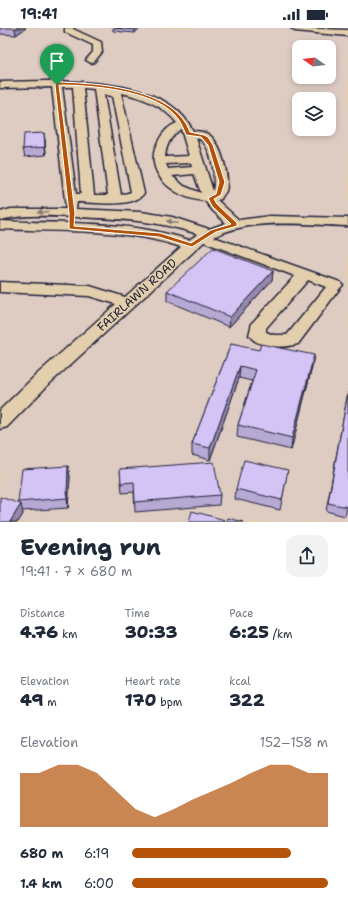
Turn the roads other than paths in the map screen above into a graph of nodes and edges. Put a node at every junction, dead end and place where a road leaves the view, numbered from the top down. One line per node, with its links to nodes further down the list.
1 (70, 28): 4 (street)
2 (295, 28): 3 (street)
3 (348, 33)
4 (91, 60)
5 (0, 86): 6 (street)
6 (57, 86): 7 (street); 14 (street)
7 (78, 87): 8 (street); 15 (street)
8 (98, 89): 9 (street); 17 (street)
9 (118, 92): 10 (street); 17 (street)
10 (186, 129): 11 (street); 12 (street); 16 (street)
11 (159, 161): 12 (street); 13 (street)
12 (198, 164): 13 (street); 16 (street)
13 (164, 173): 16 (street)
14 (70, 198): 15 (street); 18 (street)
15 (88, 198): 17 (street)
16 (211, 198): 22 (street)
17 (115, 199)
18 (72, 213): 19 (street, one-way to 19); 23 (street); 24 (street, one-way to 18)
19 (0, 216)
20 (348, 222): 22 (street, FAIRLAWN ROAD)
21 (0, 224): 23 (street)
22 (235, 224): 24 (street, FAIRLAWN ROAD)
23 (71, 228): 24 (street)
24 (201, 238): 25 (street); 27 (street, FAIRLAWN ROAD)
25 (305, 274): 25 (street)
26 (0, 287): 27 (street)
27 (129, 303): 28 (street, FAIRLAWN ROAD)
28 (0, 422)

